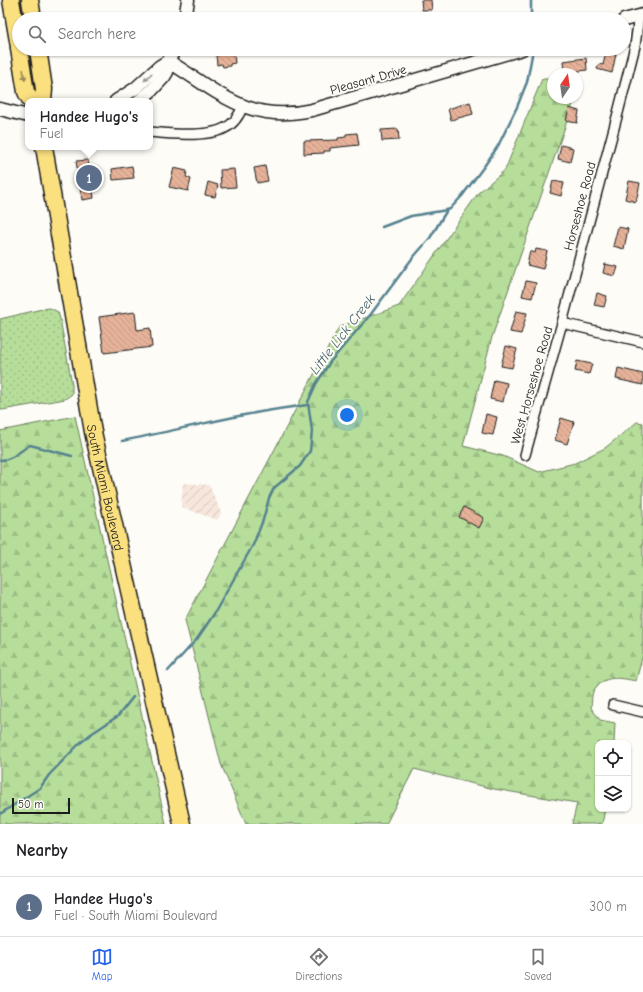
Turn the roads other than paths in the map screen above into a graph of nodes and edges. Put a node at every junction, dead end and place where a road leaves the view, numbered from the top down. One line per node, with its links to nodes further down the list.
1 (11, 0): 4 (highway)
2 (30, 0): 5 (highway)
3 (188, 0): 6 (street)
4 (13, 12)
5 (32, 12)
6 (186, 12)
7 (641, 15): 8 (street); 23 (street, Horseshoe Road)
8 (631, 18)
9 (20, 56): 14 (highway, one-way to 14)
10 (39, 56): 15 (highway)
11 (171, 56): 13 (street)
12 (498, 56): 18 (street, Pleasant Drive)
13 (168, 61): 16 (street, one-way to 16); 17 (street); 18 (street, Pleasant Drive)
14 (29, 98)
15 (42, 98)
16 (121, 98)
17 (141, 98)
18 (243, 106): 21 (street)
19 (0, 109): 20 (street)
20 (25, 115)
21 (153, 132)
22 (45, 150): 28 (highway, South Miami Boulevard)
23 (562, 322): 24 (street); 25 (street, West Horseshoe Road)
24 (643, 342)
25 (525, 455)
26 (612, 706): 27 (street)
27 (643, 712)
28 (182, 824)

